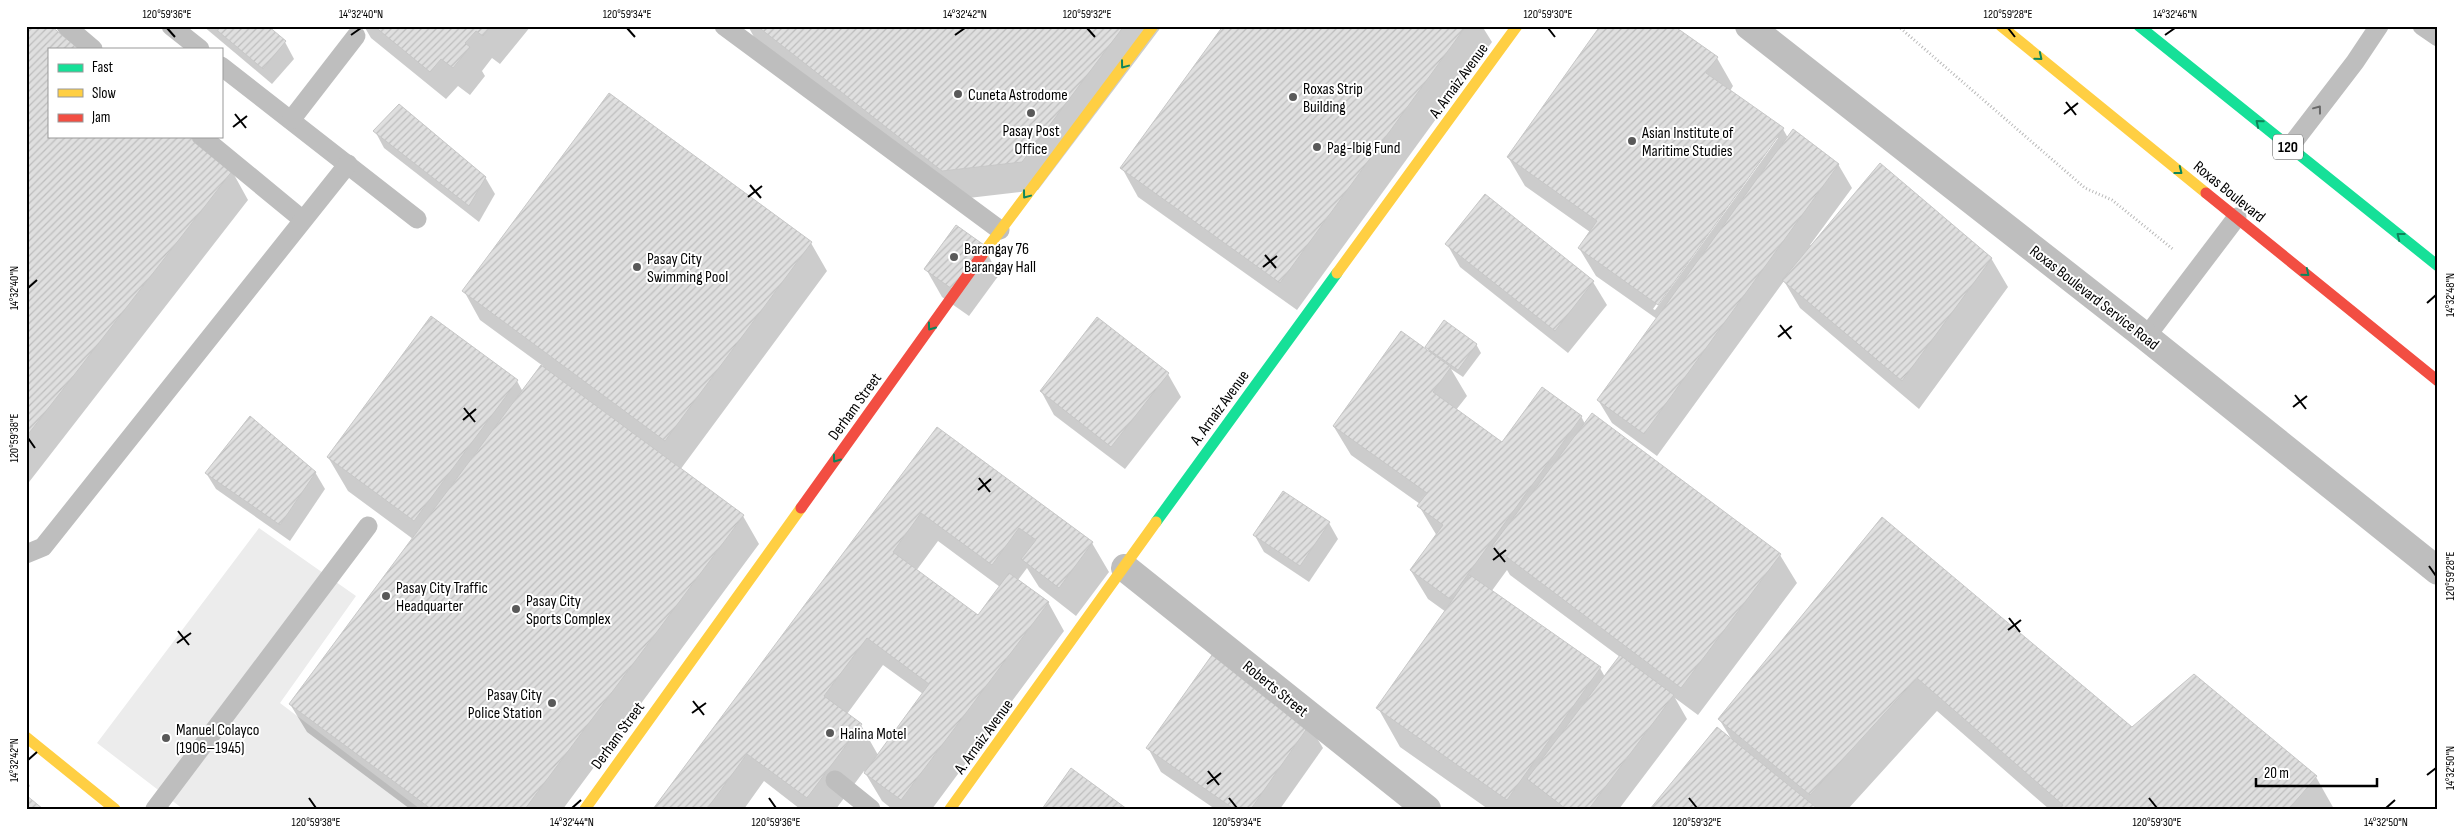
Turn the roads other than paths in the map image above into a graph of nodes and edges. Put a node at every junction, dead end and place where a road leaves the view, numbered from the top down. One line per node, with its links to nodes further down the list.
1 (66, 26): 13 (lane)
2 (171, 26): 14 (lane)
3 (724, 26): 23 (lane)
4 (1153, 26): 23 (main road, Derham Street, one-way to 23)
5 (1517, 26): 29 (main road, A. Arnaiz Avenue)
6 (1749, 26): 25 (street, Roxas Boulevard Service Road)
7 (2001, 26): 20 (main road, Roxas Boulevard, one-way to 20)
8 (2140, 26): 18 (main road, 120, one-way to 8)
9 (2379, 26): 18 (lane, one-way to 9)
10 (2422, 26): 12 (lane)
11 (356, 36): 16 (lane)
12 (2438, 37)
13 (92, 48)
14 (199, 48)
15 (222, 67): 16 (lane)
16 (291, 120): 19 (lane)
17 (203, 138): 22 (lane)
18 (2289, 148): 24 (main road, 120, one-way to 18)
19 (348, 164): 21 (lane); 22 (lane)
20 (2237, 217): 25 (lane); 26 (main road, Roxas Boulevard, one-way to 26)
21 (417, 219)
22 (303, 220): 28 (lane)
23 (1000, 230): 35 (main road, Derham Street, one-way to 35)
24 (2438, 266)
25 (2146, 336): 30 (street, Roxas Boulevard Service Road)
26 (2438, 381)
27 (368, 526): 34 (lane)
28 (26, 554)
29 (1125, 568): 37 (main road, A. Arnaiz Avenue); 38 (street, Roberts Street)
30 (2438, 571)
31 (26, 737): 33 (main road)
32 (835, 780): 36 (lane)
33 (115, 809)
34 (155, 809)
35 (585, 809)
36 (871, 809)
37 (950, 809)
38 (1427, 809)

